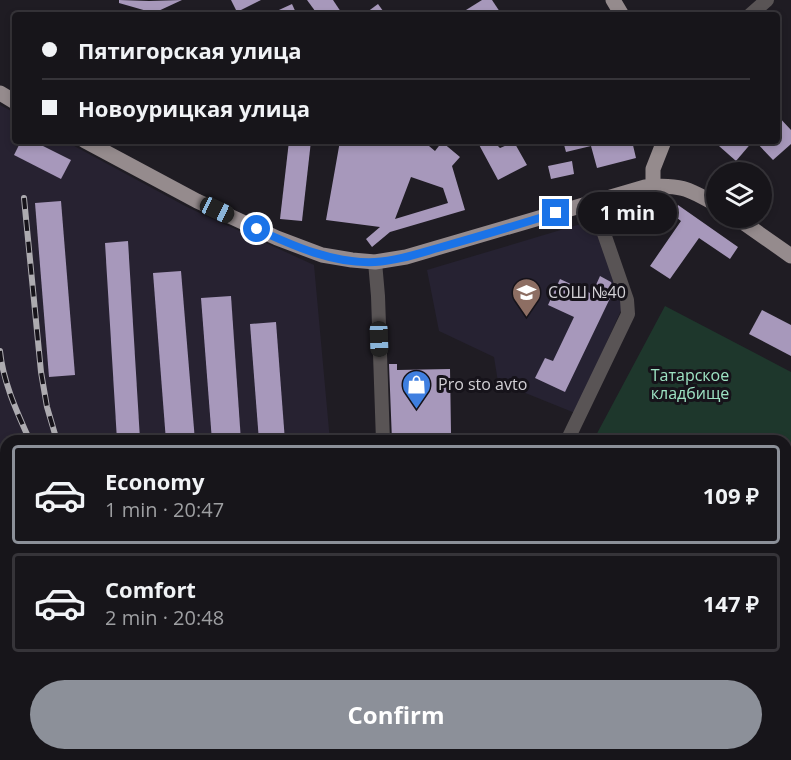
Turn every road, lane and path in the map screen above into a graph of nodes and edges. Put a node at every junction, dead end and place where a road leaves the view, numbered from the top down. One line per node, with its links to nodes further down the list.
1 (767, 0): 2 (street)
2 (753, 12)
3 (91, 144): 10 (main road)
4 (663, 144): 5 (main road)
5 (653, 187): 6 (main road); 7 (main road)
6 (706, 199)
7 (598, 200): 10 (main road); 12 (street)
8 (752, 228): 9 (main road)
9 (791, 255)
10 (375, 262): 11 (street)
11 (383, 435)
12 (570, 435)

